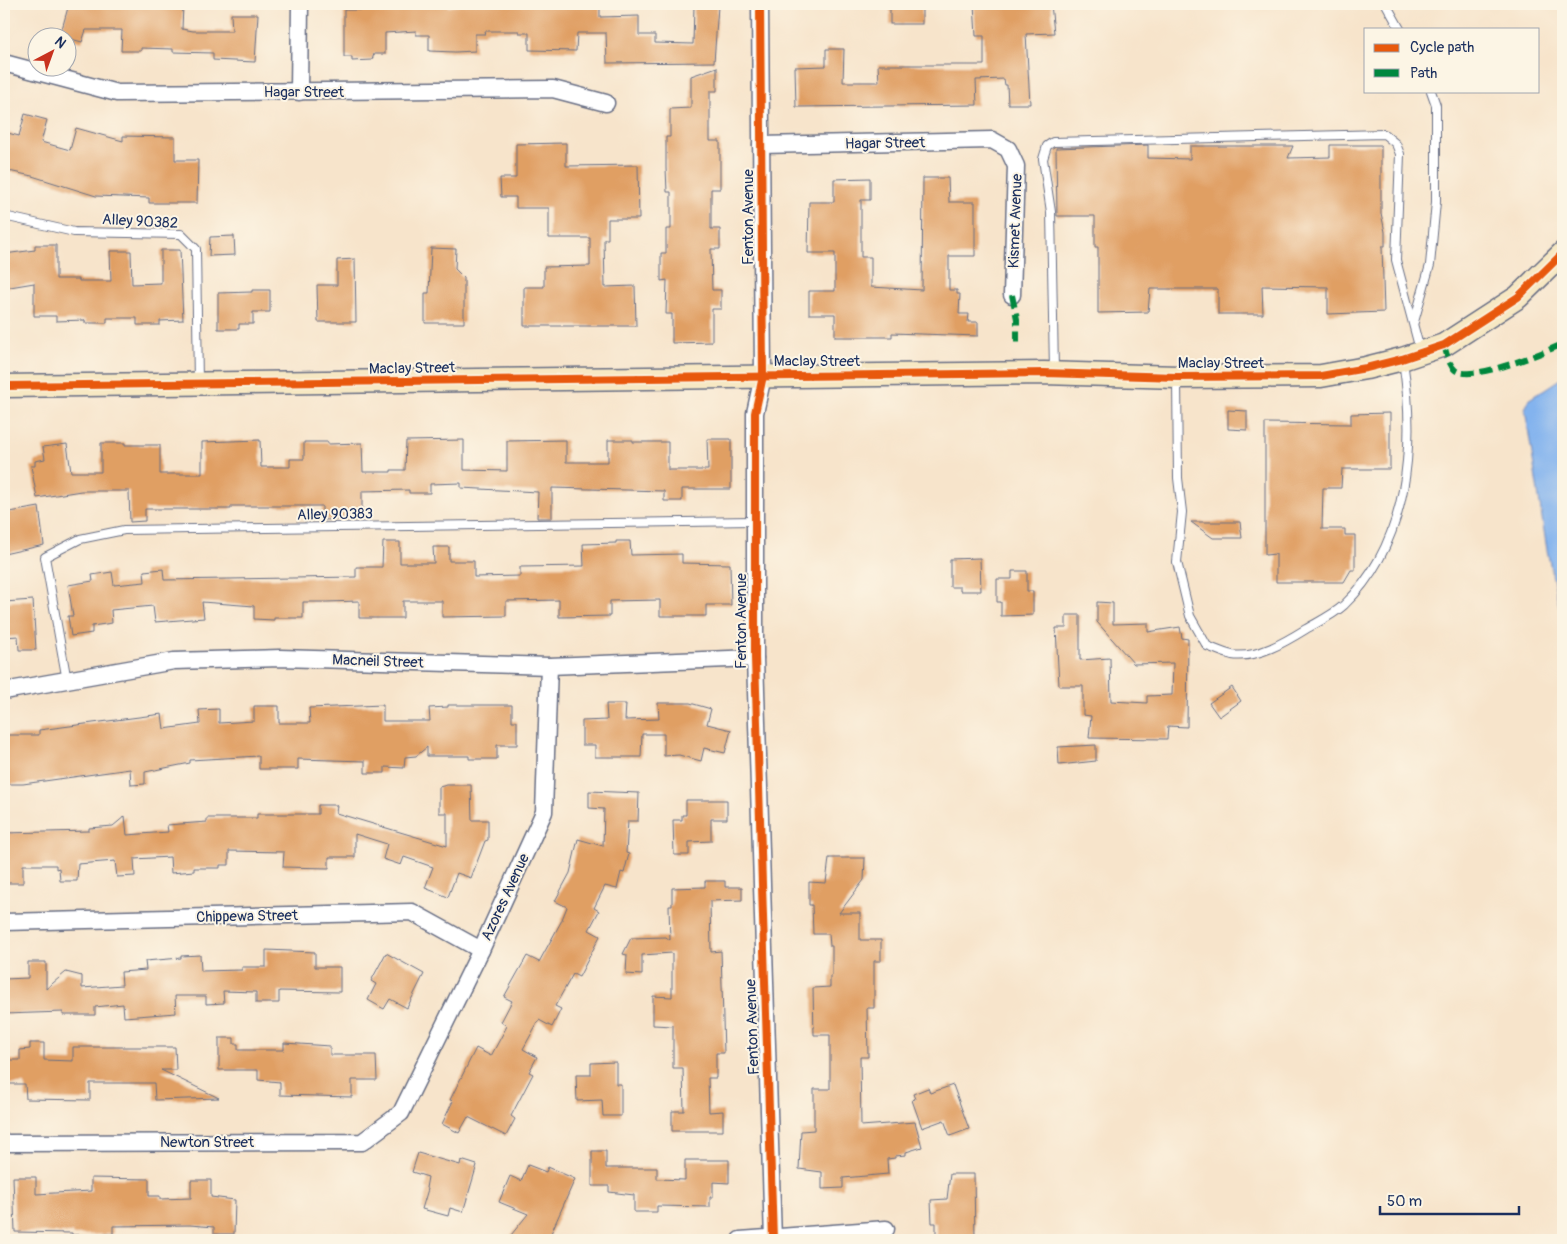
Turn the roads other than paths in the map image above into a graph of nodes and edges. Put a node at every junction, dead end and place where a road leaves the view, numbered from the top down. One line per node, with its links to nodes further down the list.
1 (300, 4): 6 (street)
2 (760, 4): 9 (street, Fenton Avenue)
3 (1386, 4): 4 (lane)
4 (1399, 28)
5 (4, 64): 6 (street, Hagar Street)
6 (299, 92): 8 (street, Hagar Street)
7 (1431, 92): 14 (lane)
8 (606, 103)
9 (761, 146): 10 (street, Hagar Street); 17 (street, Fenton Avenue)
10 (1008, 149): 13 (street, Kismet Avenue)
11 (4, 216): 19 (lane, Alley 90382)
12 (1563, 253): 15 (street, Maclay Street)
13 (1012, 295)
14 (1413, 324): 15 (lane); 16 (lane)
15 (1412, 355): 18 (street, Maclay Street); 18 (lane)
16 (1054, 374): 17 (street, Maclay Street); 18 (street, Maclay Street)
17 (763, 376): 19 (street, Maclay Street); 21 (street, Fenton Avenue)
18 (1177, 378)
19 (198, 384): 20 (street, Maclay Street)
20 (4, 386)
21 (755, 521): 22 (street, Fenton Avenue); 24 (lane, Alley 90383)
22 (755, 658): 23 (street, Macneil Street); 32 (street, Fenton Avenue)
23 (549, 666): 24 (street, Macneil Street); 27 (street, Azores Avenue)
24 (67, 681): 25 (street, Macneil Street)
25 (4, 691)
26 (4, 922): 27 (street, Chippewa Street)
27 (480, 950): 28 (street, Azores Avenue)
28 (401, 1112): 29 (street, Newton Street)
29 (4, 1143)
30 (886, 1229): 32 (street)
31 (740, 1240): 32 (street)
32 (773, 1240)

